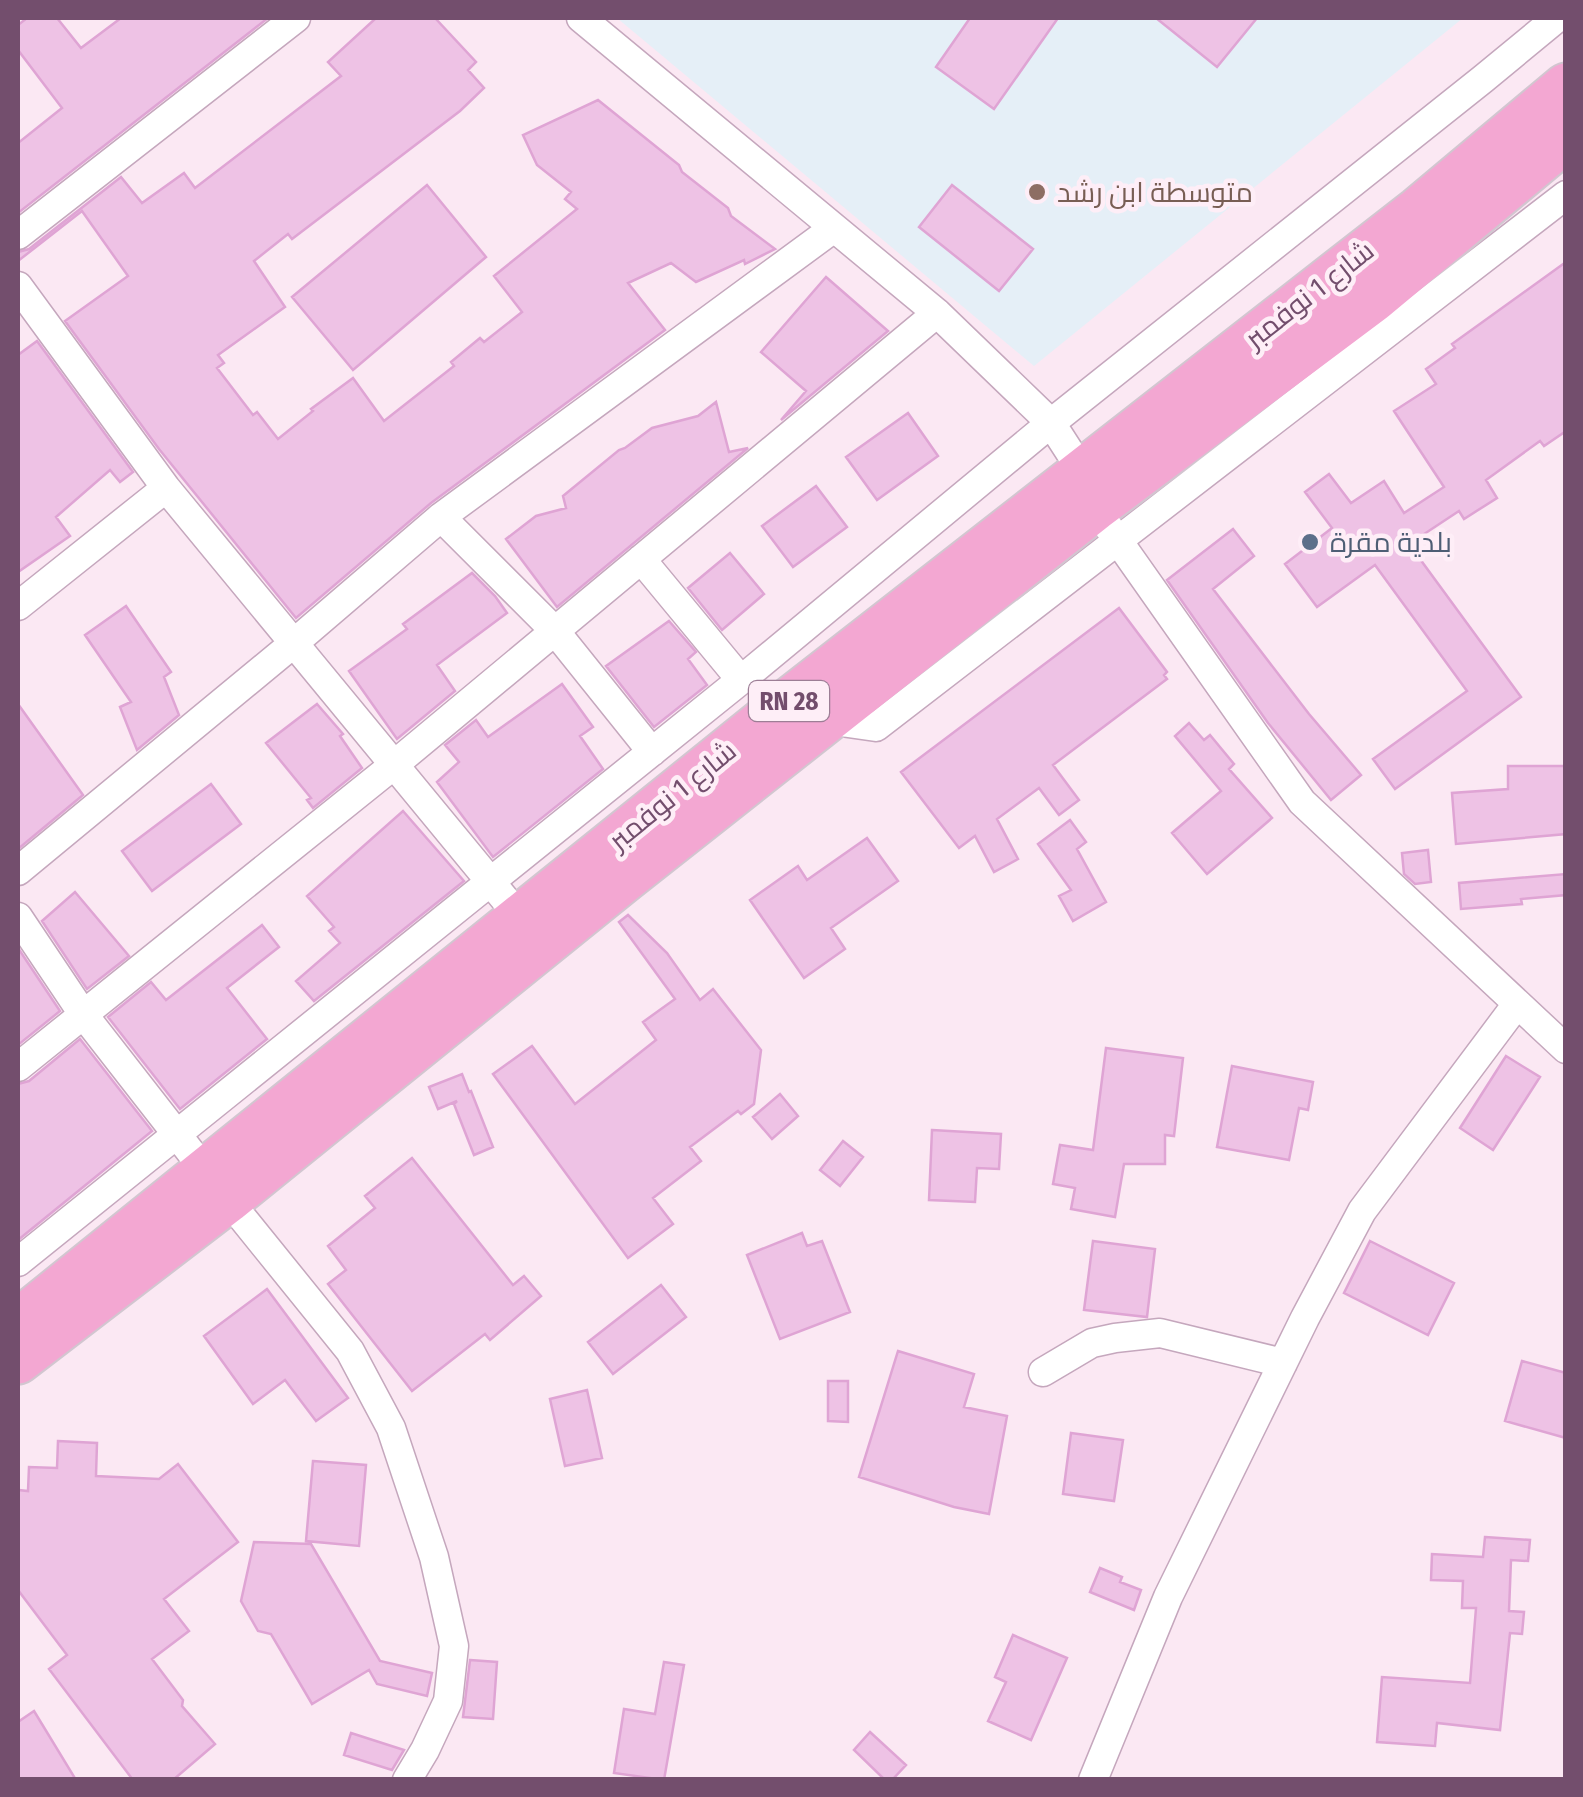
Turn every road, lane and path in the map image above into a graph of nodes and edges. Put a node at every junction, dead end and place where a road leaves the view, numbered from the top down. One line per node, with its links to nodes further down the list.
1 (296, 18): 8 (street)
2 (581, 18): 7 (street)
3 (1557, 18): 11 (street)
4 (1566, 86): 13 (main road, شارع 1 نوفمبر / RN 28)
5 (1566, 140): 6 (main road, شارع 1 نوفمبر / RN 28)
6 (1543, 195): 13 (main road, شارع 1 نوفمبر / RN 28)
7 (834, 228): 10 (street); 14 (street)
8 (18, 235)
9 (18, 286): 12 (street)
10 (936, 313): 11 (street); 15 (street)
11 (1050, 422): 13 (street); 19 (street)
12 (166, 488): 16 (street); 18 (street)
13 (1098, 506): 25 (main road, شارع 1 نوفمبر / RN 28); 25 (main road, شارع 1 نوفمبر / RN 28); 26 (street)
14 (441, 517): 17 (street); 18 (street)
15 (642, 559): 17 (street); 19 (street)
16 (18, 606)
17 (556, 631): 20 (street); 21 (street)
18 (294, 643): 21 (street); 22 (street)
19 (742, 680): 20 (street)
20 (652, 752): 23 (street)
21 (395, 764): 23 (street); 27 (street)
22 (18, 872)
23 (492, 881): 25 (street); 30 (street)
24 (18, 916): 27 (street)
25 (531, 932): 31 (main road, شارع 1 نوفمبر / RN 28)
26 (1517, 1004): 28 (street); 35 (street)
27 (83, 1014): 29 (street); 30 (street)
28 (1566, 1049)
29 (18, 1067)
30 (178, 1132): 31 (street); 32 (street)
31 (217, 1185): 33 (main road, شارع 1 نوفمبر / RN 28); 34 (main road, شارع 1 نوفمبر / RN 28); 37 (street)
32 (18, 1262)
33 (18, 1322)
34 (18, 1361)
35 (1282, 1362): 36 (street); 38 (street)
36 (1043, 1372)
37 (407, 1780)
38 (1093, 1780)

